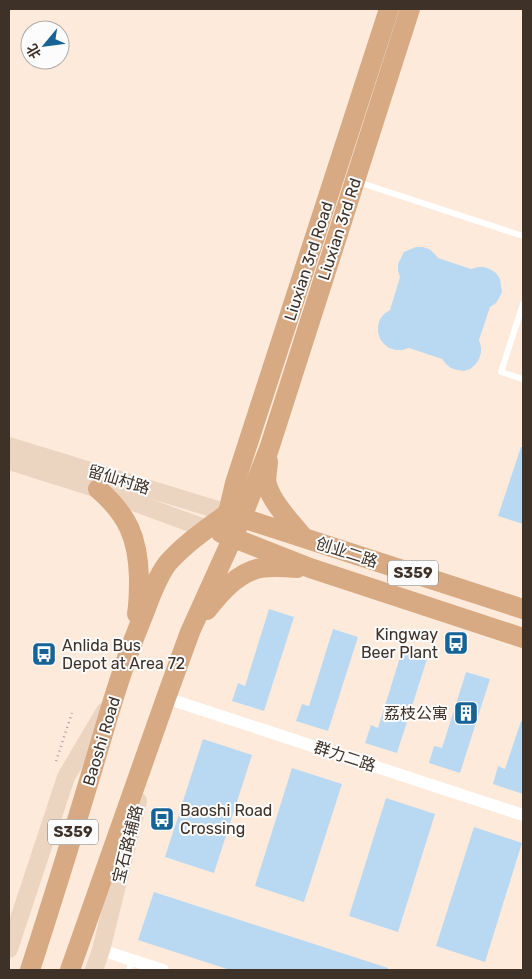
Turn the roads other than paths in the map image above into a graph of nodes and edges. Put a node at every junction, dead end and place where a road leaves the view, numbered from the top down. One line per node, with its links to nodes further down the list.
1 (389, 9): 11 (main road, Liuxian 3rd Road)
2 (410, 9): 3 (main road, Liuxian 3rd Rd)
3 (355, 181): 4 (lane); 8 (main road, Liuxian 3rd Rd)
4 (523, 236)
5 (523, 304): 6 (lane)
6 (523, 379)
7 (9, 446): 11 (main road, 留仙村路)
8 (269, 450): 11 (main road); 14 (main road)
9 (9, 461): 10 (main road, 留仙村路)
10 (98, 489): 12 (main road, 留仙村路); 19 (main road)
11 (235, 515): 12 (main road, Baoshi Road / S359); 13 (main road); 14 (main road, 创业二路 / S359)
12 (207, 529): 13 (main road, 创业二路 / S359); 19 (main road, Baoshi Road / S359)
13 (233, 537): 15 (main road, 创业二路 / S359); 17 (main road)
14 (304, 537): 16 (main road, 创业二路 / S359)
15 (310, 568): 17 (main road, 创业二路 / S359); 18 (main road, 创业二路 / S359)
16 (523, 609)
17 (190, 632): 21 (main road, S359)
18 (523, 638)
19 (132, 644): 20 (main road, Baoshi Road / S359)
20 (115, 693): 24 (main road); 27 (main road, Baoshi Road / S359)
21 (166, 698): 22 (main road, S359); 23 (street, 群力二路)
22 (158, 718): 25 (main road, 宝石路辅路); 28 (main road, S359)
23 (523, 815)
24 (9, 949)
25 (101, 950): 26 (street); 29 (main road, 宝石路辅路)
26 (130, 965): 30 (street)
27 (30, 970)
28 (70, 970)
29 (94, 970)
30 (164, 970)

